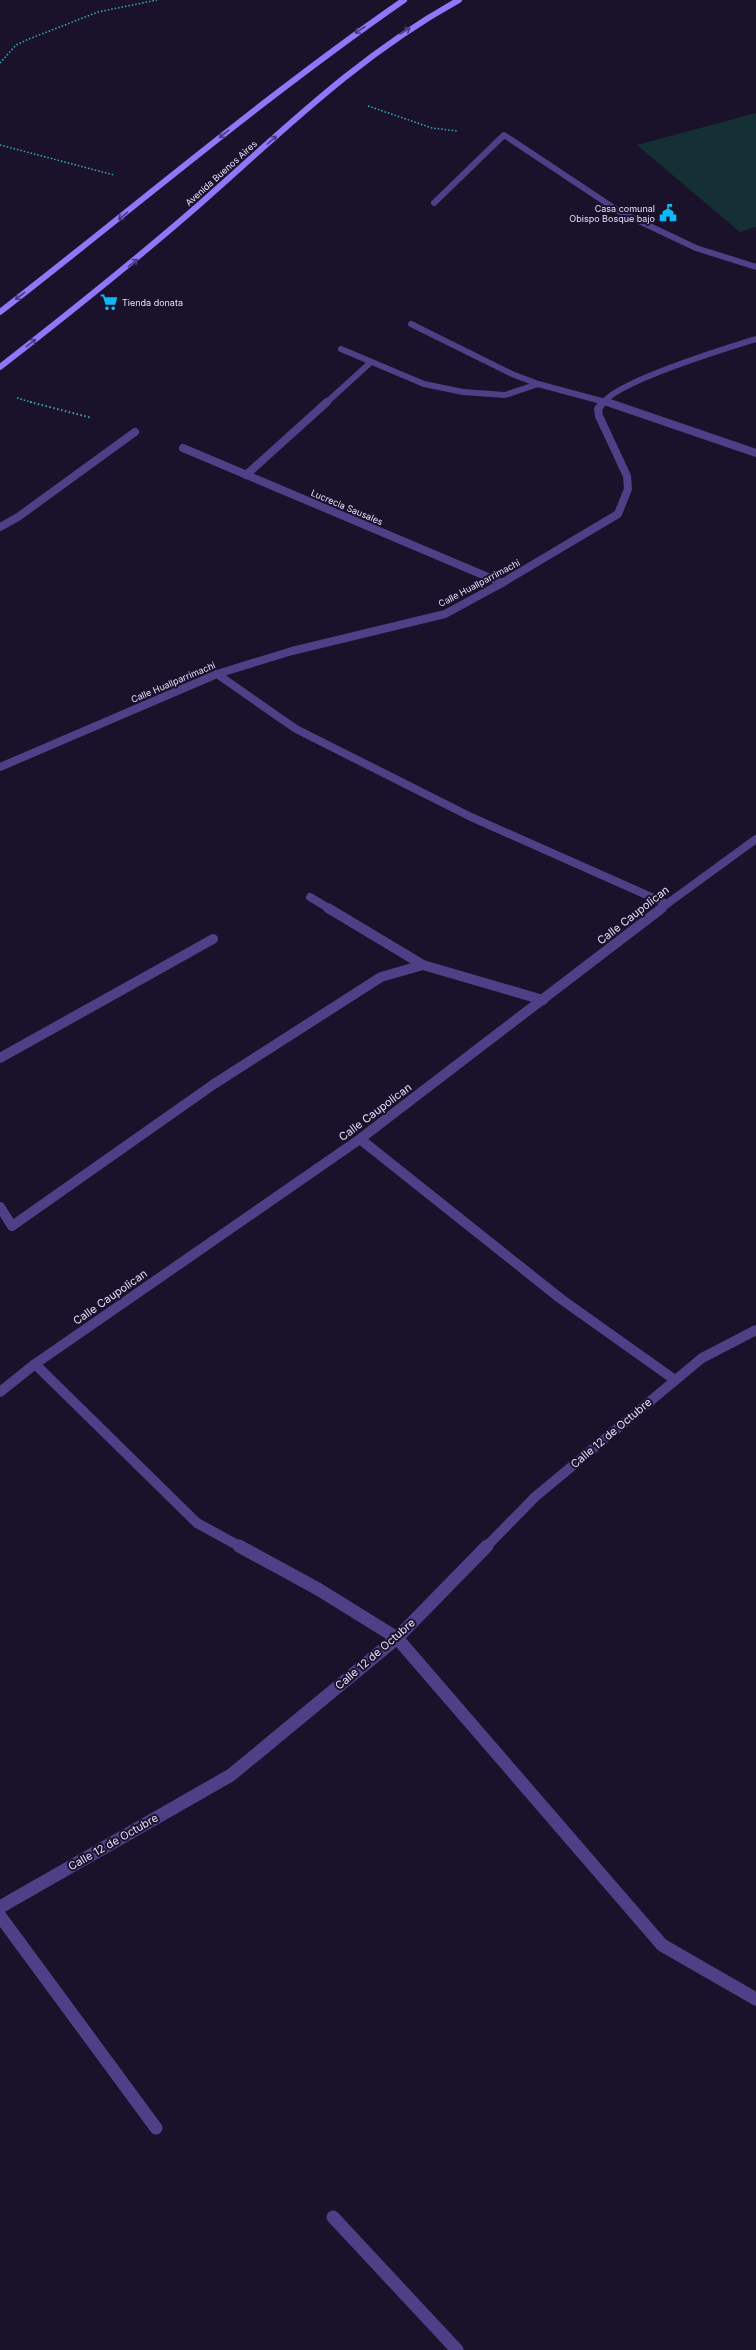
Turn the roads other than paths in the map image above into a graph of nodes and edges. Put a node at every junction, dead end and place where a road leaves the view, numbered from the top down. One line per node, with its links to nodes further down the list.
1 (404, 0): 5 (main road, one-way to 5)
2 (459, 0): 10 (main road, Avenida Buenos Aires, one-way to 2)
3 (434, 203): 4 (street)
4 (756, 267)
5 (0, 312)
6 (411, 324): 11 (street)
7 (756, 339): 12 (street)
8 (341, 349): 9 (street)
9 (371, 362): 11 (street); 16 (street)
10 (0, 367)
11 (538, 384): 12 (street)
12 (602, 400): 15 (street); 18 (street, Calle Huallparrimachi)
13 (135, 432): 17 (street)
14 (183, 448): 16 (street, Lucrecia Sausales)
15 (756, 453)
16 (246, 475): 18 (street, Lucrecia Sausales)
17 (0, 527)
18 (502, 583): 19 (street, Calle Huallparrimachi)
19 (217, 674): 20 (street, Calle Huallparrimachi); 23 (street)
20 (0, 767)
21 (756, 838): 23 (street, Calle Caupolican)
22 (310, 896): 25 (street)
23 (667, 904): 26 (street, Calle Caupolican)
24 (213, 939): 27 (street)
25 (423, 965): 26 (street); 29 (street)
26 (543, 1000): 28 (street, Calle Caupolican)
27 (0, 1058)
28 (360, 1139): 31 (street, Calle Caupolican); 32 (street)
29 (0, 1207)
30 (756, 1330): 32 (street, Calle 12 de Octubre)
31 (35, 1364): 33 (street, Calle Caupolican); 34 (street)
32 (675, 1380): 34 (street, Calle 12 de Octubre)
33 (0, 1392)
34 (397, 1638): 35 (street, Calle 12 de Octubre); 37 (street)
35 (0, 1907)
36 (0, 1916): 38 (street)
37 (756, 1999)
38 (156, 2128)
39 (333, 2217): 40 (street)
40 (457, 2350)

